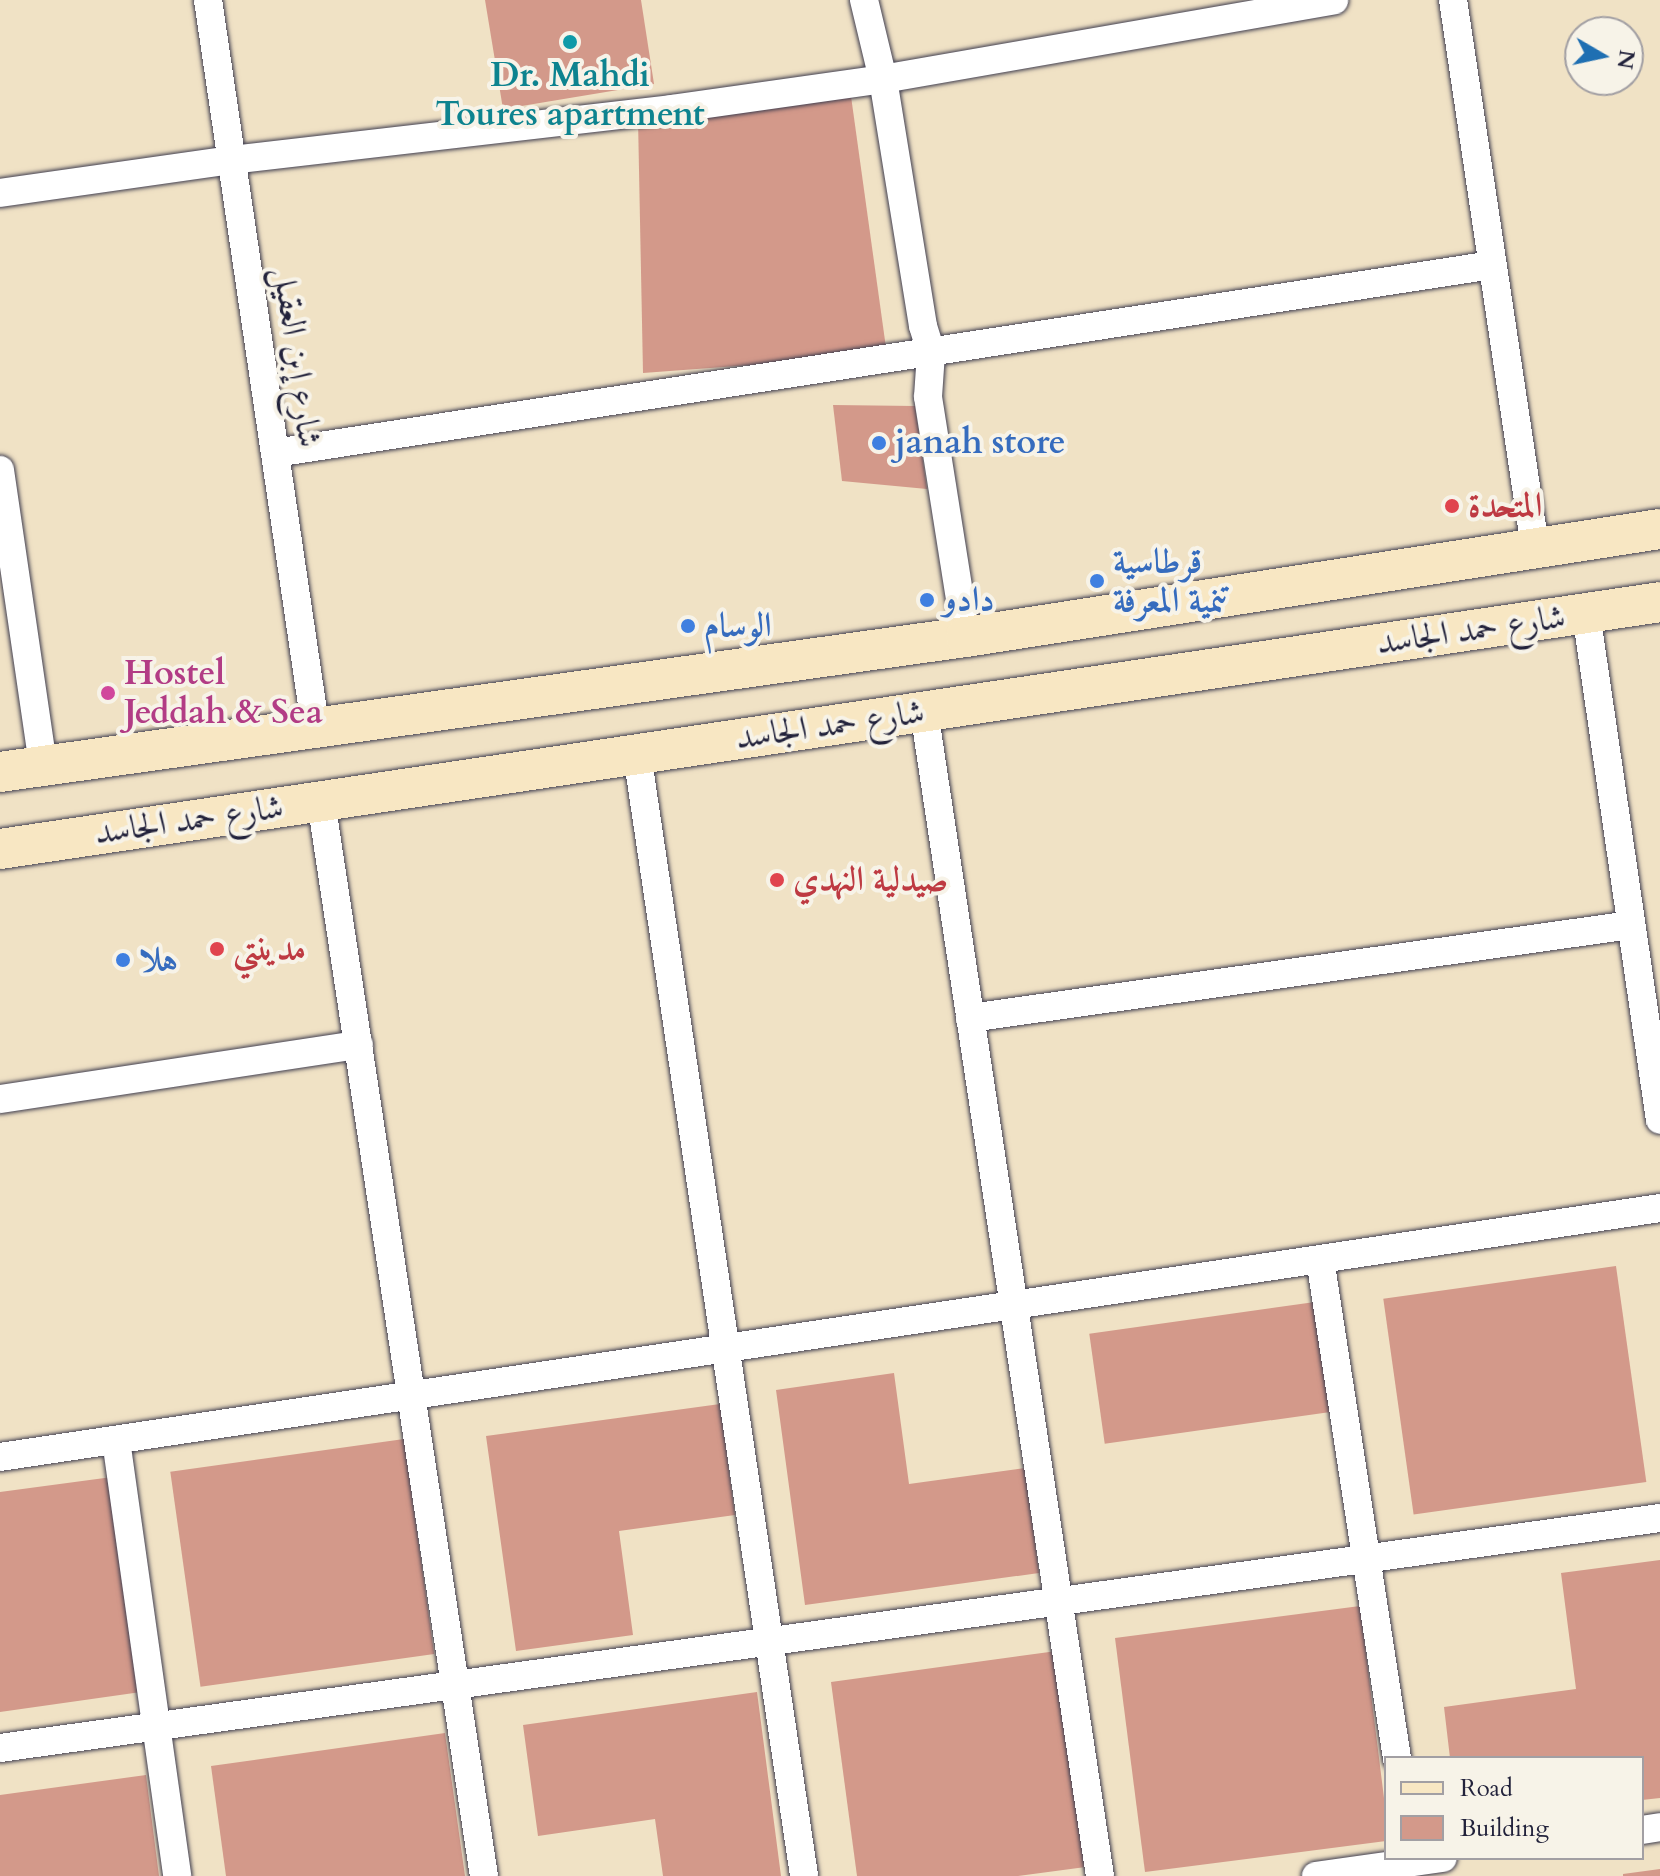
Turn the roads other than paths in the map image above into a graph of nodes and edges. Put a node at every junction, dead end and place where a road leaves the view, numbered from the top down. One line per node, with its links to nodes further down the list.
1 (208, 0): 6 (street, شارع إبن العقيل)
2 (864, 0): 5 (street)
3 (1334, 0): 5 (street)
4 (1453, 0): 8 (street)
5 (883, 79): 6 (street); 9 (street)
6 (231, 160): 7 (street); 10 (street, شارع إبن العقيل)
7 (0, 193)
8 (1492, 265): 9 (street); 13 (street)
9 (931, 353): 10 (street); 16 (street)
10 (275, 453): 18 (street, شارع إبن العقيل)
11 (0, 470): 20 (street)
12 (1660, 529): 13 (street, شارع حمد الجاسد)
13 (1535, 547): 16 (street, شارع حمد الجاسد)
14 (1660, 602): 15 (street, شارع حمد الجاسد)
15 (1586, 613): 17 (street, شارع حمد الجاسد); 24 (street)
16 (966, 637): 18 (street, شارع حمد الجاسد)
17 (924, 711): 19 (street, شارع حمد الجاسد); 25 (street)
18 (315, 725): 20 (street, شارع حمد الجاسد)
19 (637, 754): 22 (street, شارع حمد الجاسد); 32 (street)
20 (43, 765): 21 (street, شارع حمد الجاسد)
21 (0, 772)
22 (321, 801): 23 (street, شارع حمد الجاسد); 26 (street)
23 (0, 849)
24 (1631, 925): 25 (street); 28 (street)
25 (970, 1018): 31 (street)
26 (359, 1045): 27 (street); 33 (street)
27 (0, 1099)
28 (1660, 1120)
29 (1660, 1208): 30 (street)
30 (1320, 1259): 31 (street); 37 (street)
31 (1014, 1305): 32 (street); 38 (street)
32 (725, 1348): 33 (street); 39 (street)
33 (411, 1396): 34 (street); 40 (street)
34 (116, 1440): 35 (street); 41 (street)
35 (0, 1457)
36 (1660, 1518): 37 (street)
37 (1366, 1559): 38 (street); 43 (street)
38 (1059, 1601): 39 (street); 49 (street)
39 (769, 1642): 40 (street); 48 (street)
40 (455, 1685): 41 (street); 47 (street)
41 (156, 1726): 42 (street); 46 (street)
42 (0, 1748)
43 (1397, 1756)
44 (1434, 1860): 45 (street)
45 (1413, 1865): 50 (street)
46 (177, 1876)
47 (484, 1876)
48 (804, 1876)
49 (1100, 1876)
50 (1316, 1876)

